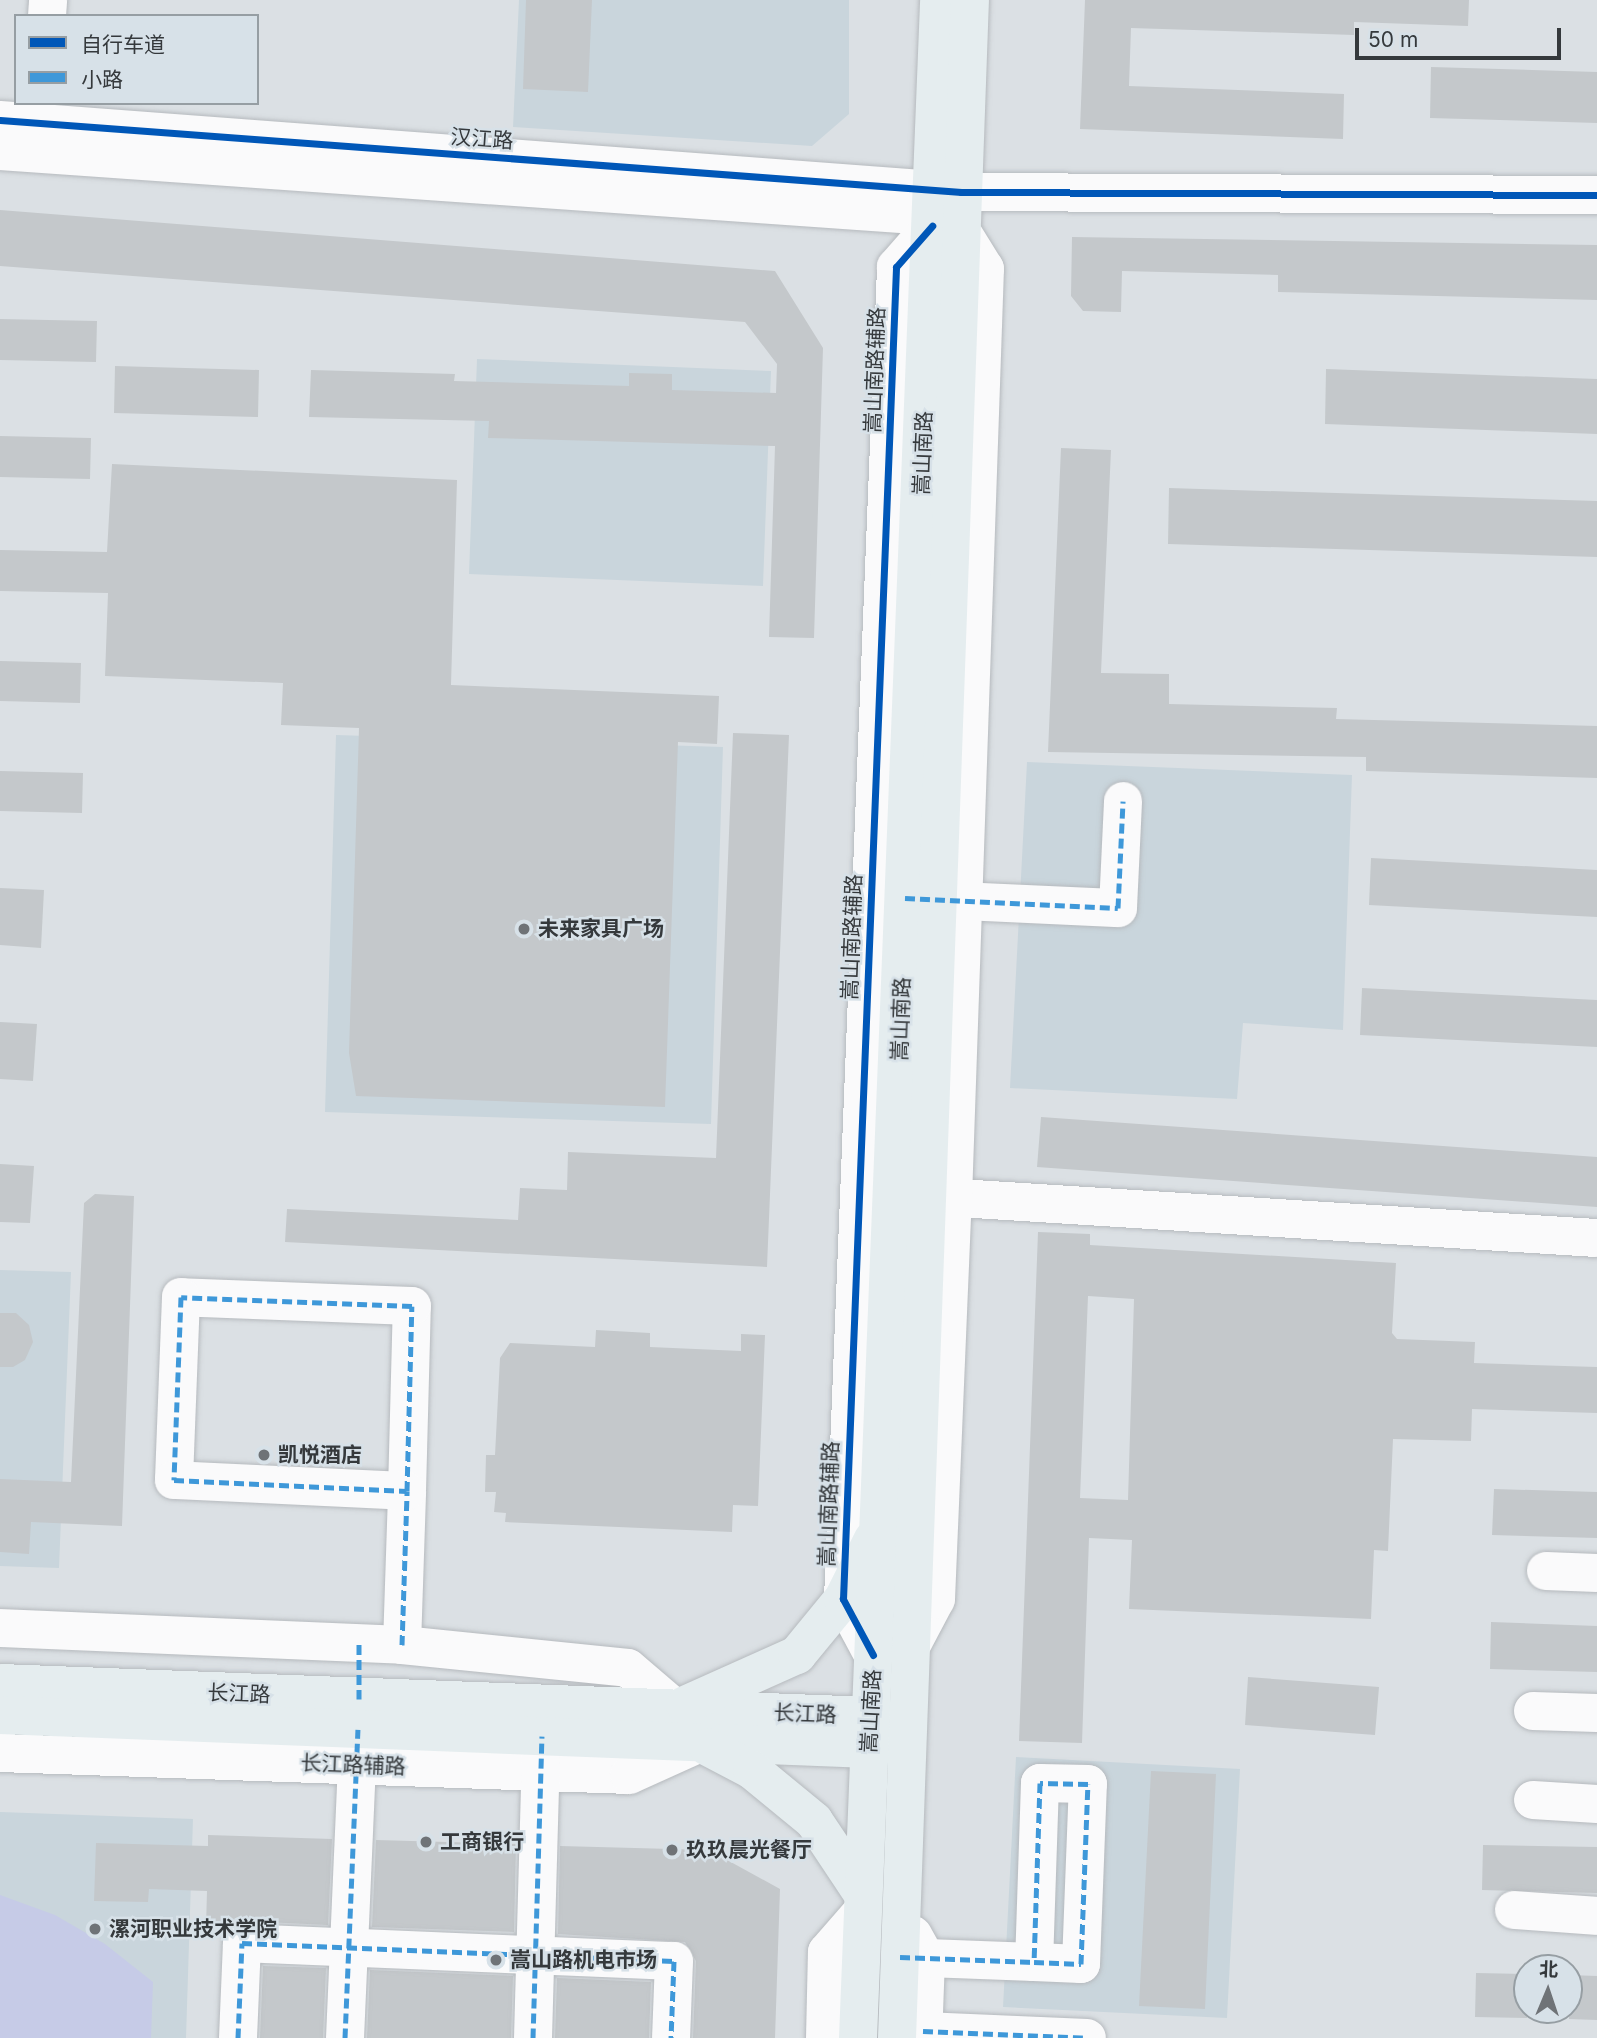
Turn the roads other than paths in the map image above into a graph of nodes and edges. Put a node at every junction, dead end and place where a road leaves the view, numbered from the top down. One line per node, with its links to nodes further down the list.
1 (939, 0): 7 (main road, 嵩山南路)
2 (970, 0): 7 (main road, 嵩山南路)
3 (40, 113): 4 (street, 汉江路); 7 (street, 汉江路)
4 (0, 120)
5 (0, 151): 7 (street)
6 (1597, 195): 7 (street)
7 (944, 210): 9 (main road, 嵩山南路); 9 (street); 13 (street, 嵩山南路辅路)
8 (1123, 801): 9 (street)
9 (935, 899): 10 (main road, 嵩山南路); 10 (street)
10 (925, 1196): 11 (street); 12 (main road, 嵩山南路); 22 (main road, 嵩山南路)
11 (1597, 1238)
12 (891, 1283): 13 (street); 15 (main road, 嵩山南路)
13 (854, 1317): 18 (street, 嵩山南路辅路)
14 (407, 1491): 14 (street); 21 (street)
15 (879, 1528): 18 (main road); 22 (main road, 嵩山南路)
16 (1546, 1571): 17 (street)
17 (1597, 1573)
18 (843, 1599): 22 (street); 24 (main road)
19 (0, 1628): 20 (street)
20 (359, 1643): 21 (street); 28 (street)
21 (402, 1646): 24 (street)
22 (890, 1654): 29 (main road, 嵩山南路); 30 (main road, 嵩山南路)
23 (0, 1684): 28 (main road, 长江路)
24 (676, 1709): 28 (main road, 长江路); 29 (main road, 长江路)
25 (1533, 1711): 26 (street)
26 (1597, 1713)
27 (0, 1715): 28 (main road, 长江路)
28 (358, 1731): 32 (street, 长江路辅路); 33 (main road, 长江路); 39 (street)
29 (869, 1733): 30 (main road, 长江路); 31 (main road, 长江路); 36 (main road, 嵩山南路)
30 (907, 1735): 41 (main road, 嵩山南路)
31 (700, 1743): 33 (main road, 长江路); 36 (main road)
32 (0, 1753)
33 (541, 1754): 40 (street)
34 (1533, 1800): 35 (street)
35 (1597, 1804)
36 (862, 1903): 48 (street); 49 (main road, 嵩山南路)
37 (1514, 1910): 38 (street)
38 (1597, 1916)
39 (349, 1948): 40 (street); 44 (street); 45 (street)
40 (536, 1955): 46 (street); 47 (street)
41 (913, 1957): 42 (street); 43 (main road, 嵩山南路)
42 (1034, 1962)
43 (914, 2036): 50 (street)
44 (238, 2038)
45 (345, 2038)
46 (533, 2038)
47 (671, 2038)
48 (825, 2038)
49 (858, 2038)
50 (1087, 2038)

